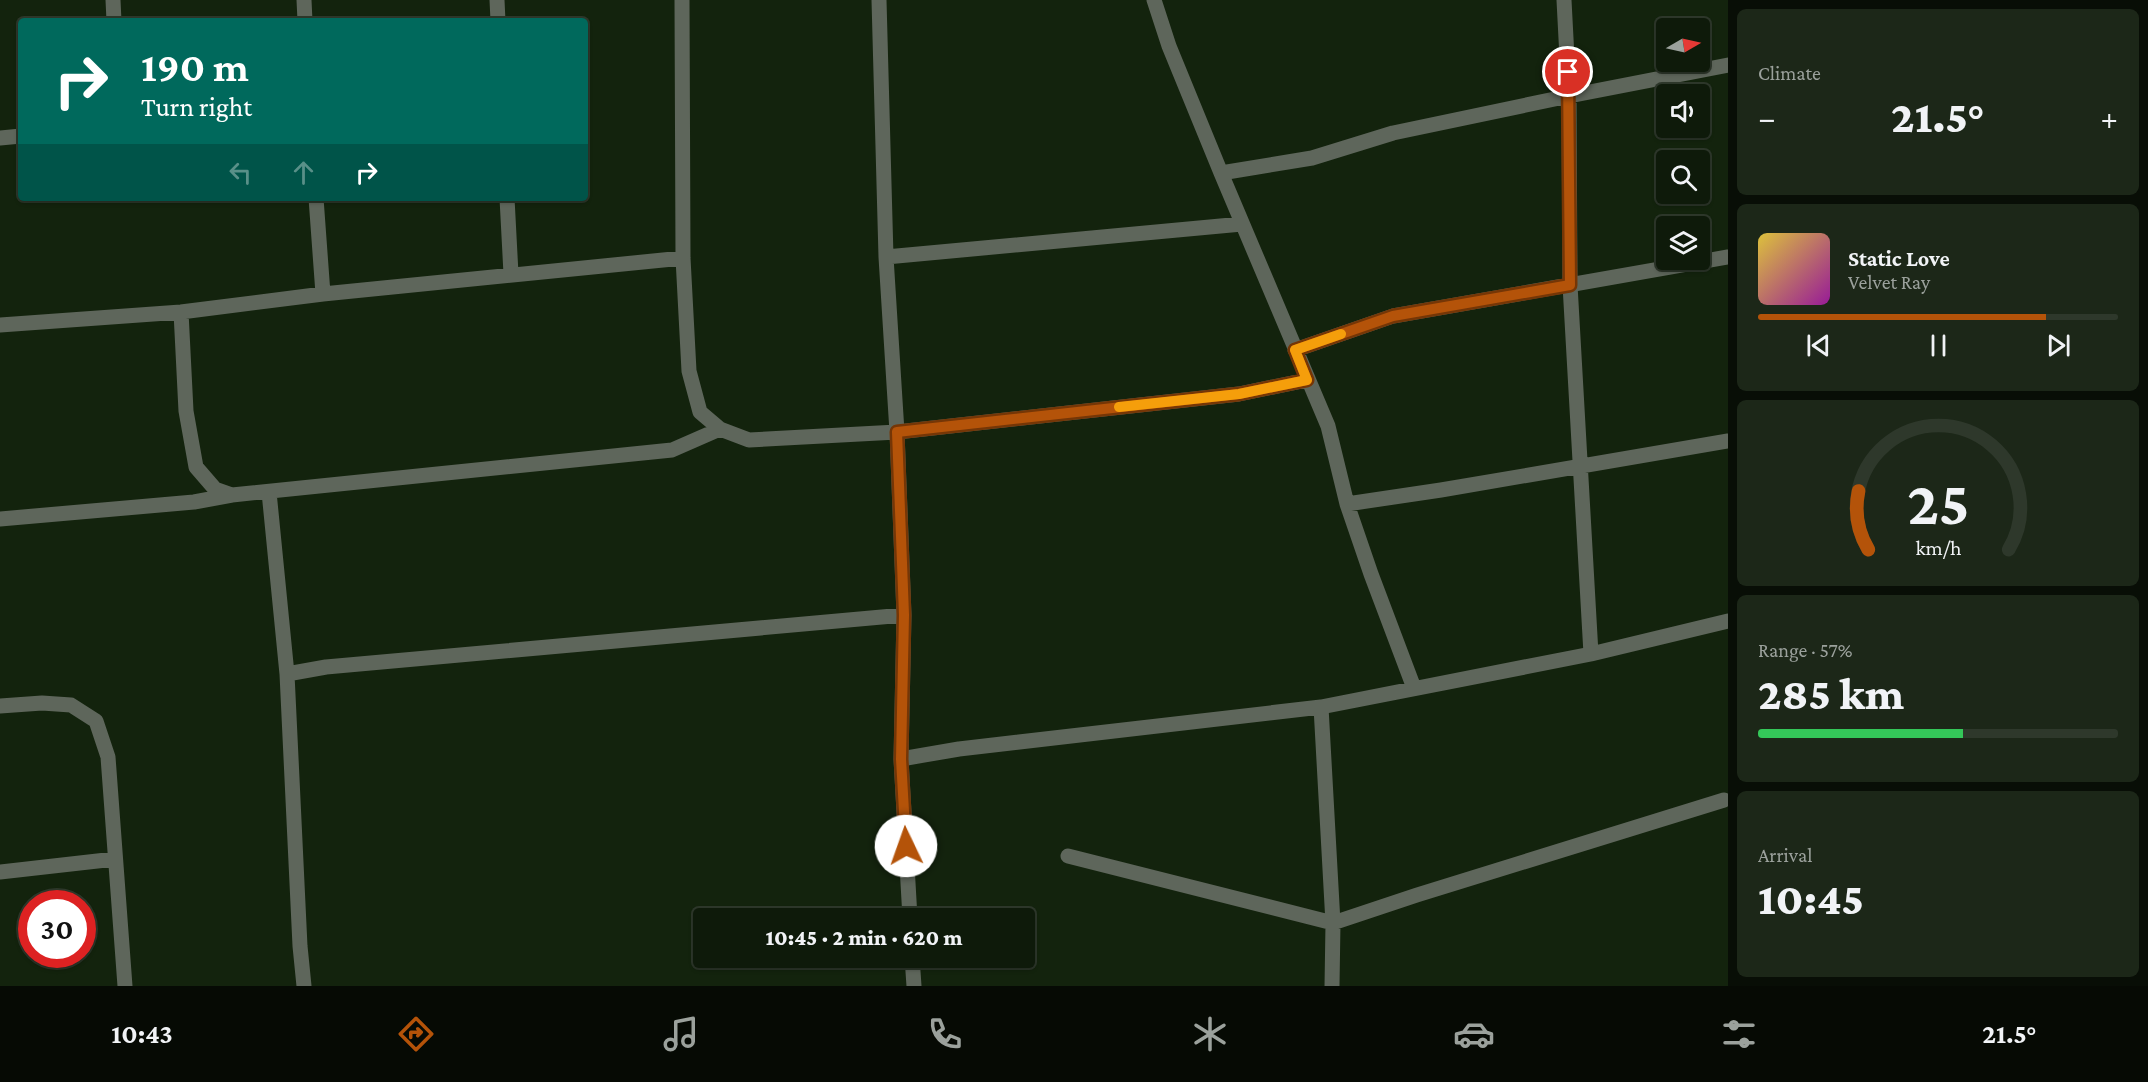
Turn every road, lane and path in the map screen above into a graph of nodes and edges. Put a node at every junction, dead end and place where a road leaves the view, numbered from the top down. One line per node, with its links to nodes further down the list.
1 (113, 0): 8 (street)
2 (304, 0): 9 (street)
3 (497, 0): 10 (street)
4 (682, 0): 21 (street)
5 (879, 0): 19 (street)
6 (1154, 0): 15 (street)
7 (1564, 0): 12 (street)
8 (114, 18)
9 (305, 18)
10 (498, 18)
11 (1728, 65): 12 (street)
12 (1569, 96): 15 (street); 23 (street)
13 (18, 136): 14 (street)
14 (0, 138)
15 (1221, 173): 18 (street)
16 (316, 201): 24 (street)
17 (507, 201): 22 (street)
18 (1242, 224): 19 (street); 27 (street)
19 (886, 257): 30 (street)
20 (1728, 257): 23 (street)
21 (683, 258): 22 (street); 29 (street)
22 (511, 274): 24 (street)
23 (1570, 285): 27 (street); 32 (street)
24 (323, 294): 25 (street)
25 (182, 312): 26 (street); 34 (street)
26 (0, 325)
27 (1295, 350): 28 (street)
28 (1307, 380): 30 (street); 35 (street)
29 (720, 429): 30 (street); 33 (street)
30 (897, 432): 37 (street)
31 (1728, 441): 32 (street)
32 (1580, 465): 35 (street); 39 (street)
33 (269, 492): 34 (street); 40 (street)
34 (232, 495): 36 (street)
35 (1347, 504): 41 (street)
36 (0, 519)
37 (904, 615): 40 (street); 44 (street)
38 (1728, 621): 39 (street)
39 (1591, 654): 41 (street)
40 (286, 674): 53 (street)
41 (1414, 688): 43 (street)
42 (0, 706): 47 (street)
43 (1321, 706): 44 (street); 50 (street)
44 (901, 759): 49 (street)
45 (1724, 800): 50 (street)
46 (1068, 856): 50 (street)
47 (115, 859): 48 (street); 52 (street)
48 (0, 872)
49 (909, 908)
50 (1333, 923): 55 (street)
51 (913, 968): 54 (street)
52 (125, 986)
53 (304, 986)
54 (914, 986)
55 (1332, 986)

